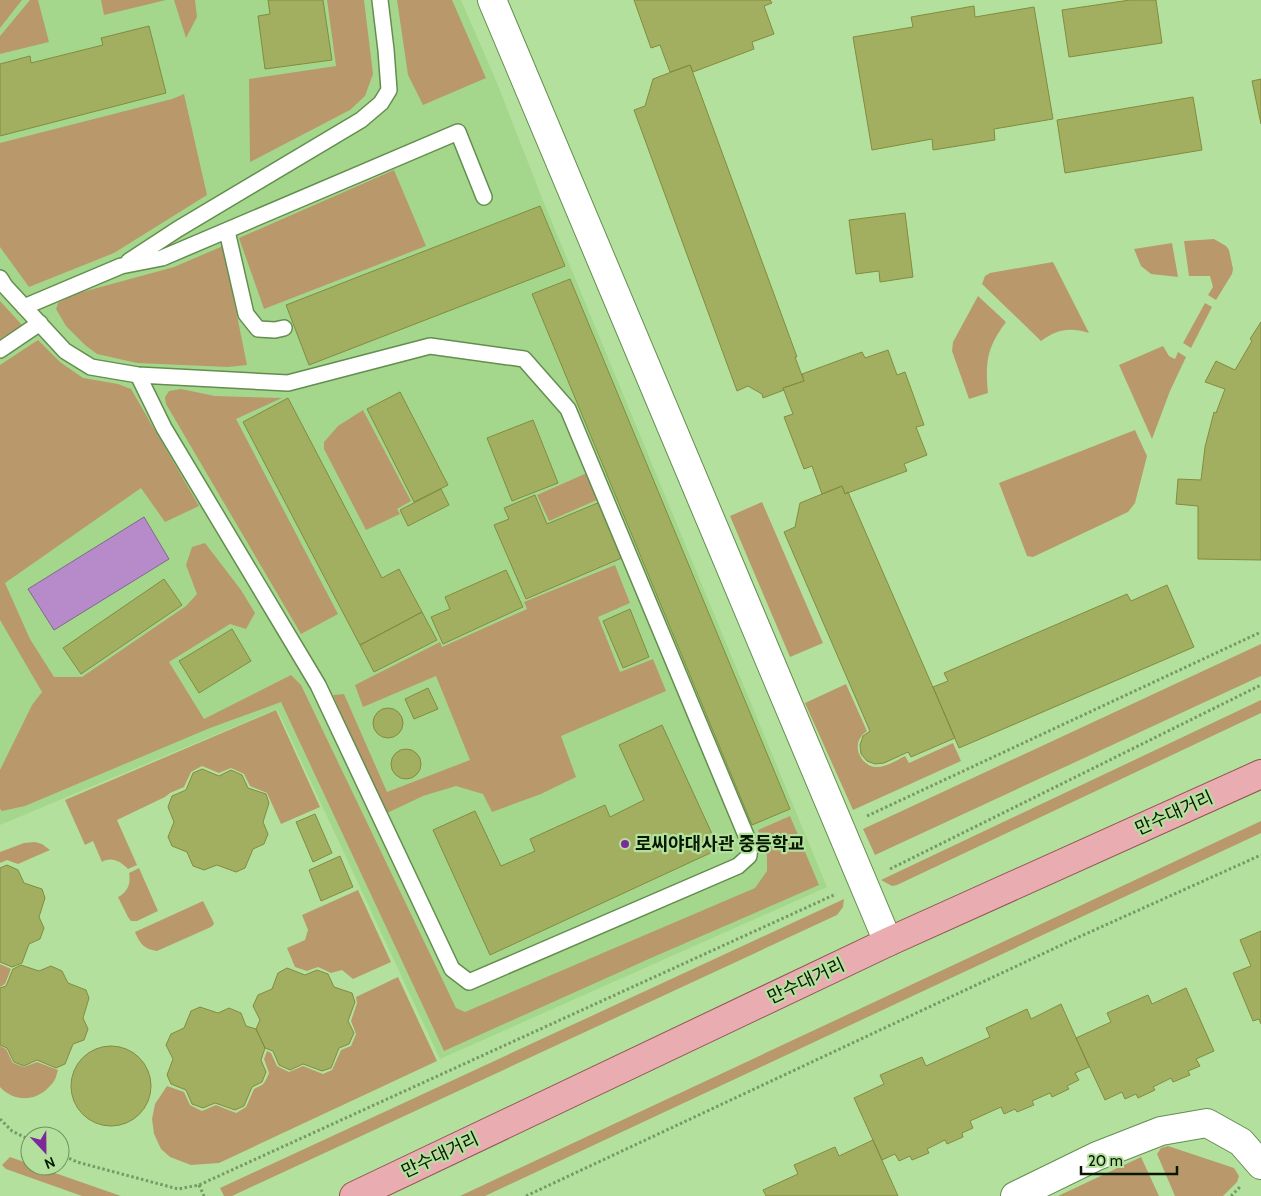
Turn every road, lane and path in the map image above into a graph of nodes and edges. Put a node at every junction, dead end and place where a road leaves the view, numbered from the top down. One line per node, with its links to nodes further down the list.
1 (380, 0): 5 (lane)
2 (492, 0): 15 (street)
3 (484, 197): 4 (lane)
4 (227, 230): 5 (lane); 9 (lane)
5 (121, 266): 7 (lane)
6 (0, 278): 7 (lane)
7 (24, 306): 8 (lane)
8 (40, 323): 10 (lane); 11 (lane)
9 (284, 328)
10 (0, 350)
11 (138, 375): 11 (lane)
12 (1261, 632): 15 (path)
13 (1261, 685): 17 (path)
14 (1261, 774): 18 (main road, 만수대거리)
15 (840, 828): 17 (street)
16 (1261, 855): 26 (path)
17 (863, 882): 18 (street); 23 (path)
18 (888, 942): 25 (main road, 만수대거리)
19 (0, 1119): 20 (path)
20 (20, 1135)
21 (70, 1159): 23 (path)
22 (1261, 1165): 27 (street)
23 (199, 1185): 24 (path)
24 (204, 1196)
25 (354, 1196)
26 (526, 1196)
27 (1014, 1196)

